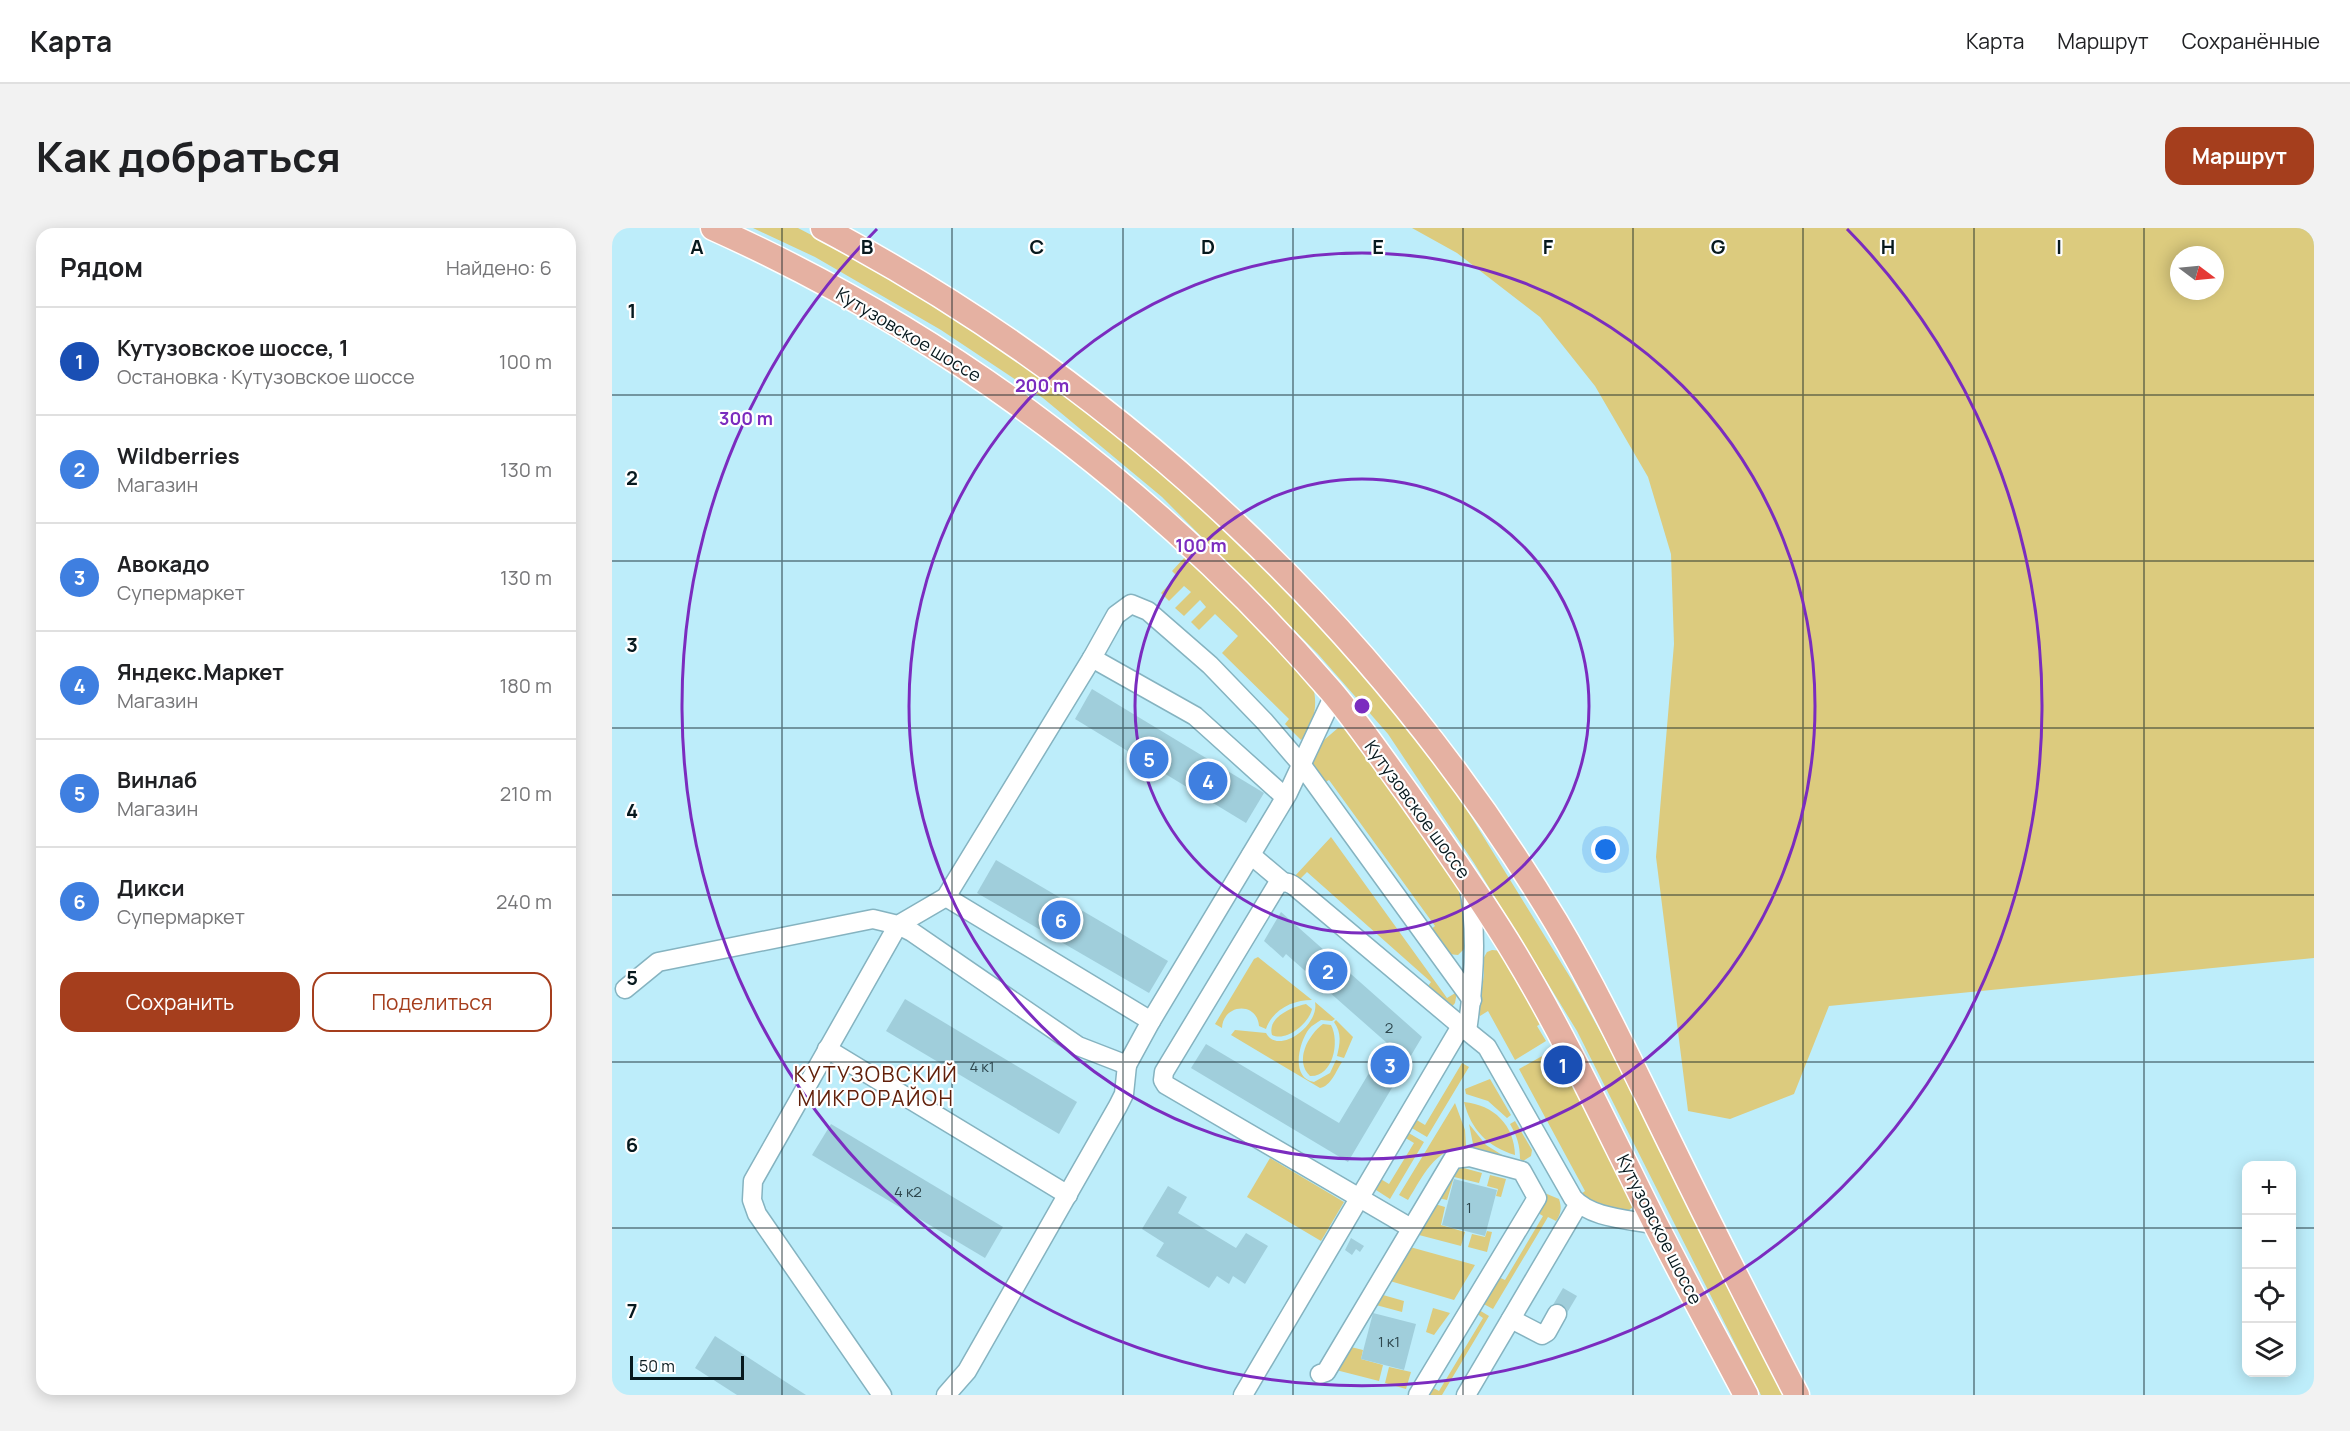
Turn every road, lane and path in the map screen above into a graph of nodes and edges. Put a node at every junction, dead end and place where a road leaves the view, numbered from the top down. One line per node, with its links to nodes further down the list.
1 (713, 228): 4 (main road, Кутузовское шоссе)
2 (823, 228): 36 (main road)
3 (1092, 658): 5 (lane); 6 (lane); 10 (lane)
4 (1334, 695): 5 (lane); 8 (main road, Кутузовское шоссе)
5 (1301, 764): 6 (lane); 13 (lane)
6 (1285, 797): 7 (lane)
7 (1251, 855): 9 (lane); 14 (lane)
8 (1466, 875): 13 (lane); 25 (main road, Кутузовское шоссе)
9 (1283, 882): 15 (lane); 22 (lane)
10 (946, 897): 11 (lane); 14 (lane)
11 (898, 926): 12 (lane); 16 (lane); 17 (lane)
12 (625, 989)
13 (1472, 1000): 15 (lane)
14 (1151, 1021): 17 (lane)
15 (1464, 1028): 18 (lane); 22 (lane)
16 (827, 1049): 21 (lane); 30 (lane)
17 (1128, 1065): 21 (lane)
18 (1544, 1148): 19 (lane); 20 (lane)
19 (1522, 1171): 23 (lane); 26 (lane)
20 (1565, 1185): 23 (lane); 24 (lane)
21 (1068, 1195): 31 (lane)
22 (1359, 1198): 26 (lane); 32 (lane)
23 (1537, 1198): 33 (lane)
24 (1578, 1205): 25 (lane); 28 (lane)
25 (1657, 1225): 35 (main road, Кутузовское шоссе)
26 (1411, 1228): 29 (lane)
27 (1557, 1314): 28 (lane)
28 (1511, 1319): 34 (lane)
29 (1320, 1374)
30 (882, 1395)
31 (946, 1395)
32 (1243, 1395)
33 (1418, 1395)
34 (1466, 1395)
35 (1746, 1395)
36 (1797, 1395)

